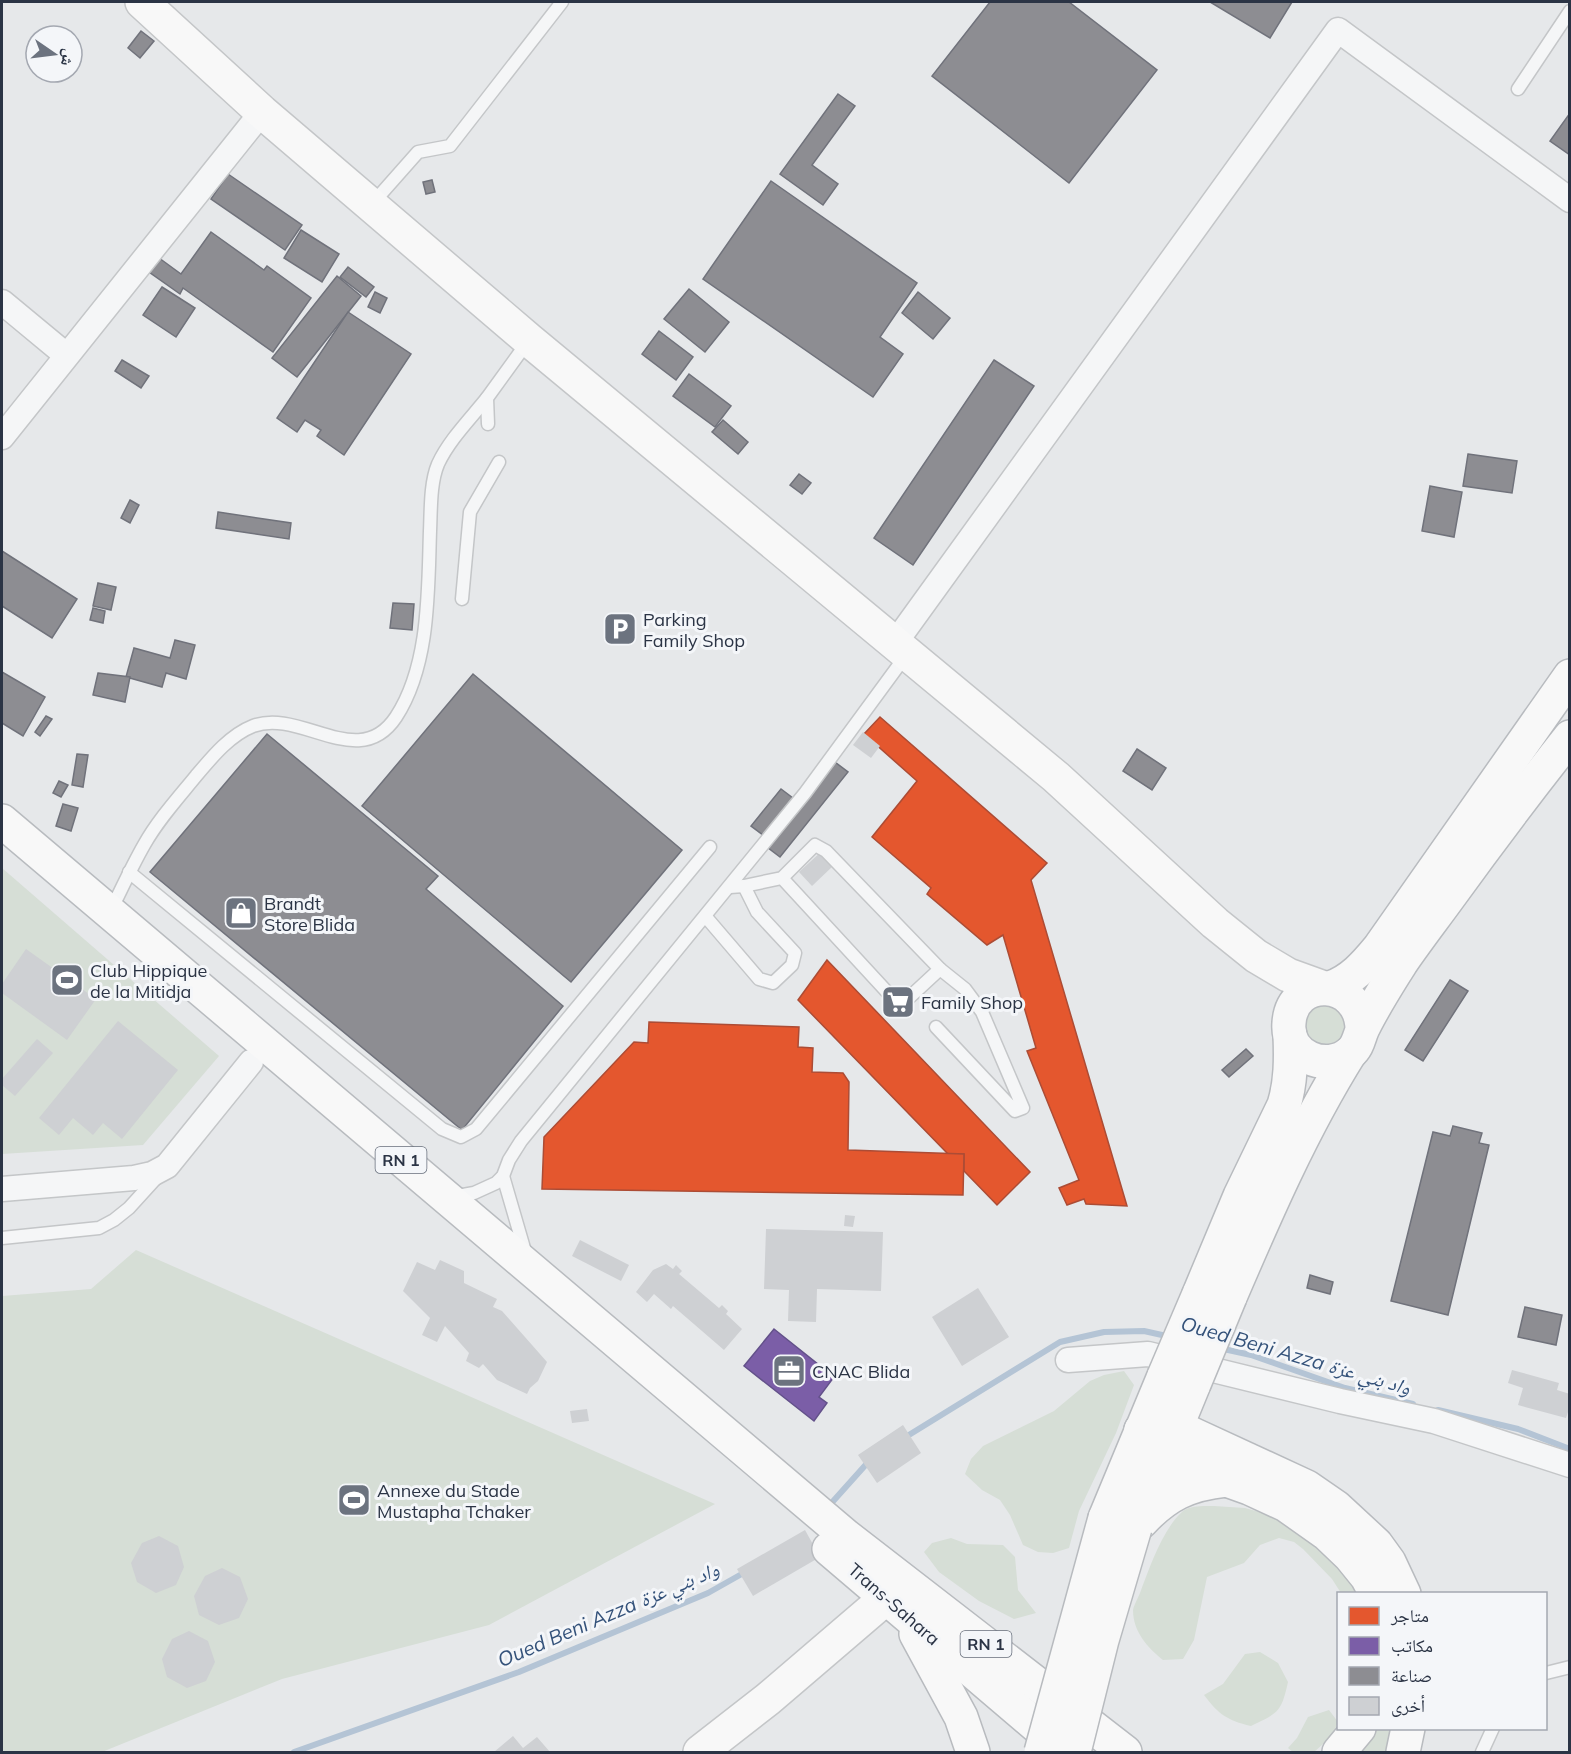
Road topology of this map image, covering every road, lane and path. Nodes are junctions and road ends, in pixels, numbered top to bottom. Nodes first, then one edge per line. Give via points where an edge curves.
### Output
1 (562, 2) edge
2 (154, 9) edge
3 (1569, 11) edge
4 (1518, 88) dead end
5 (262, 112) junction
6 (1569, 200) edge
7 (371, 205) junction
8 (2, 302) edge
9 (529, 340) junction
10 (66, 355) junction
11 (487, 398) junction
12 (488, 424) dead end
13 (2, 437) edge
14 (499, 462) dead end
15 (462, 599) dead end
16 (901, 648) junction
17 (1569, 676) edge
18 (1569, 737) edge
19 (2, 821) edge
20 (710, 847) dead end
21 (2, 850) edge
22 (129, 872) junction
23 (782, 878) junction
24 (730, 886) junction
25 (744, 886) junction
26 (110, 913) junction
27 (706, 916) junction
28 (1256, 956) junction
29 (940, 969) junction
30 (1327, 988) junction
31 (936, 1027) dead end
32 (1289, 1030) junction
33 (1356, 1041) junction
34 (251, 1062) junction
35 (167, 1166) junction
36 (503, 1176) junction
37 (2, 1189) edge
38 (446, 1198) junction
39 (2, 1238) edge
40 (530, 1268) junction
41 (1215, 1295) junction
42 (1068, 1360) dead end
43 (1179, 1380) junction
44 (1177, 1427) junction
45 (1141, 1430) junction
46 (1165, 1458) junction
47 (1569, 1465) edge
48 (1226, 1480) junction
49 (791, 1505) junction
50 (1120, 1523) junction
51 (838, 1543) junction
52 (1375, 1592) edge
53 (1404, 1592) edge
54 (895, 1606) junction
55 (1569, 1666) edge
56 (1547, 1673) edge
57 (1097, 1730) junction
58 (1357, 1730) edge
59 (1408, 1730) edge
60 (1492, 1730) edge
61 (705, 1751) edge
62 (973, 1752) edge
63 (1041, 1752) edge
64 (1067, 1752) edge
65 (1074, 1752) edge
66 (1125, 1752) edge
67 (1148, 1752) edge
68 (1340, 1752) edge
69 (1403, 1752) edge
70 (1482, 1752) edge

1 - 7 lane via 450,146 418,152
2 - 5 main road
3 - 4 lane
5 - 7 main road
5 - 10 street
6 - 16 street via 1338,30
7 - 9 main road
8 - 10 street
9 - 11 lane
9 - 16 main road
10 - 13 street
11 - 12 lane
11 - 22 lane via 438,464 424,635 418,664 396,717 380,734 361,741 265,723 240,734 213,755 168,810
14 - 15 lane via 470,512
16 - 24 lane via 806,793
16 - 28 main road via 1056,777
17 - 30 main road via 1379,948 1342,984
18 - 33 main road via 1402,962
19 - 26 main road, RN 1
20 - 22 lane via 476,1129 461,1137 442,1129
21 - 34 main road, RN 1
22 - 26 lane
23 - 25 lane
23 - 29 lane via 815,845 826,851
23 - 29 lane via 900,1006
24 - 25 lane
24 - 27 lane
25 - 27 lane via 757,912 795,953 792,965 773,983 759,979
26 - 38 main road, RN 1
27 - 36 lane via 521,1141
28 - 30 main road via 1288,975
28 - 32 main road via 1272,982
29 - 31 lane via 965,989 982,1012 1023,1108 1015,1111
30 - 32 main road via 1298,1000
30 - 33 main road via 1354,1002 1361,1015
32 - 33 main road via 1299,1052 1315,1061 1334,1061
32 - 41 main road via 1288,1091 1240,1196
33 - 41 main road via 1269,1207
34 - 35 street
34 - 49 main road, RN 1
35 - 37 street via 134,1178
35 - 39 lane via 129,1208 99,1228
36 - 38 lane via 474,1193
36 - 40 lane
38 - 40 main road, RN 1
40 - 49 main road, RN 1
41 - 43 main road, bridge
42 - 47 street via 1148,1354 1434,1421
43 - 44 main road
43 - 45 main road
44 - 45 main road
44 - 46 main road
44 - 53 main road via 1306,1487 1336,1507 1376,1544
45 - 46 main road
45 - 50 main road
46 - 48 main road
46 - 50 main road
48 - 50 main road via 1177,1492
48 - 52 main road via 1286,1505 1327,1534 1358,1565
49 - 51 main road, RN 1
50 - 63 main road, bridge
50 - 65 main road, bridge via 1102,1640
51 - 54 main road, Trans-Sahara / RN 1
51 - 57 main road, RN 1
54 - 61 main road via 768,1699
54 - 62 main road via 961,1717
54 - 64 main road, Trans-Sahara / RN 1
55 - 56 lane
57 - 66 main road, RN 1
57 - 67 main road
58 - 68 main road
59 - 69 main road
60 - 70 lane

